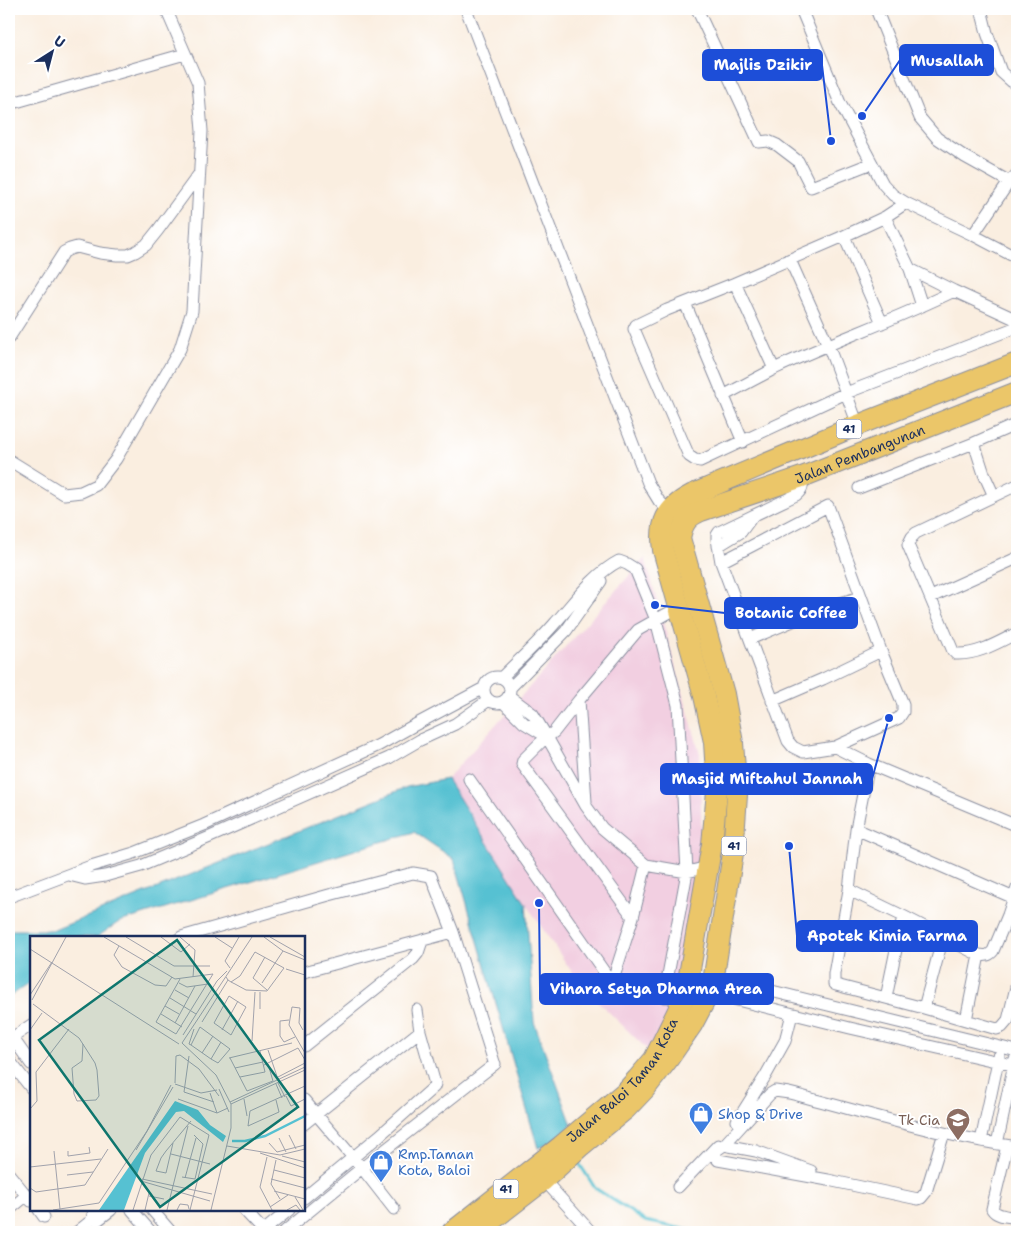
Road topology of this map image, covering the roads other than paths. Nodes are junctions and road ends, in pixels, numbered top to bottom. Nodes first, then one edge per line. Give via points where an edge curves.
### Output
1 (166, 9) edge
2 (466, 9) edge
3 (698, 9) edge
4 (801, 9) edge
5 (876, 9) edge
6 (981, 9) edge
7 (185, 54) junction
8 (1017, 85) edge
9 (9, 104) edge
10 (872, 163) junction
11 (199, 174) junction
12 (1015, 181) edge
13 (906, 203) junction
14 (885, 217) junction
15 (973, 235) junction
16 (844, 236) junction
17 (1017, 258) edge
18 (790, 260) junction
19 (910, 269) junction
20 (735, 283) junction
21 (954, 291) junction
22 (685, 303) junction
23 (922, 306) junction
24 (1017, 320) edge
25 (882, 323) junction
26 (1017, 327) edge
27 (9, 338) edge
28 (828, 345) junction
29 (1017, 363) edge
30 (774, 369) junction
31 (976, 379) junction
32 (1017, 392) edge
33 (846, 393) junction
34 (723, 396) junction
35 (986, 405) junction
36 (1017, 424) edge
37 (858, 425) junction
38 (743, 442) junction
39 (974, 442) junction
40 (9, 460) edge
41 (798, 484) junction
42 (1017, 485) edge
43 (859, 488) dead end
44 (994, 496) junction
45 (676, 505) junction
46 (701, 511) joint
47 (1017, 558) edge
48 (721, 562) junction
49 (612, 565) junction
50 (862, 597) junction
51 (931, 598) junction
52 (679, 607) junction
53 (656, 620) junction
54 (1017, 633) edge
55 (750, 639) junction
56 (881, 651) junction
57 (502, 677) junction
58 (484, 688) junction
59 (508, 695) junction
60 (489, 700) junction
61 (579, 700) junction
62 (772, 701) junction
63 (716, 703) junction
64 (547, 737) junction
65 (835, 746) junction
66 (869, 764) junction
67 (469, 779) dead end
68 (586, 806) junction
69 (1017, 826) edge
70 (856, 829) junction
71 (646, 865) junction
72 (708, 868) junction
73 (687, 872) junction
74 (69, 874) junction
75 (849, 890) junction
76 (1016, 893) edge
77 (9, 897) edge
78 (903, 916) junction
79 (1013, 916) edge
80 (634, 917) junction
81 (453, 932) junction
82 (184, 936) edge
83 (943, 937) junction
84 (422, 941) junction
85 (978, 955) junction
86 (305, 972) edge
87 (612, 983) junction
88 (1017, 983) edge
89 (712, 985) junction
90 (674, 998) junction
91 (886, 998) junction
92 (924, 1008) junction
93 (417, 1010) dead end
94 (792, 1014) junction
95 (966, 1020) junction
96 (30, 1026) edge
97 (420, 1031) junction
98 (10, 1038) edge
99 (305, 1045) edge
100 (1002, 1047) junction
101 (1016, 1050) edge
102 (9, 1060) edge
103 (998, 1062) junction
104 (30, 1063) edge
105 (1016, 1065) edge
106 (30, 1087) edge
107 (305, 1101) edge
108 (316, 1114) junction
109 (305, 1123) edge
110 (944, 1133) junction
111 (981, 1141) junction
112 (724, 1145) junction
113 (1007, 1146) edge
114 (570, 1147) junction
115 (353, 1158) junction
116 (362, 1168) junction
117 (9, 1174) edge
118 (544, 1180) junction
119 (828, 1180) junction
120 (678, 1187) dead end
121 (305, 1197) edge
122 (29, 1198) edge
123 (394, 1209) dead end
124 (9, 1210) edge
125 (110, 1211) edge
126 (133, 1211) edge
127 (153, 1211) edge
128 (245, 1211) edge
129 (288, 1211) edge
130 (95, 1215) edge
131 (1017, 1218) edge
132 (78, 1232) edge
133 (151, 1232) edge
134 (171, 1232) edge
135 (284, 1232) edge
136 (452, 1232) edge
137 (477, 1232) edge
138 (591, 1232) edge

1 - 7 street
2 - 45 street via 648,483 660,501
3 - 10 street via 759,142 777,145 798,161 811,187
4 - 10 street via 840,102
5 - 12 street via 920,118 936,138 965,157
6 - 8 street via 1001,72
7 - 9 street
7 - 11 street via 198,83 202,131
10 - 13 street via 888,190
11 - 27 street via 146,245 135,252 117,255 77,247 64,252
11 - 40 street via 192,311 180,349 116,459 96,485 81,492 64,494
12 - 15 street
13 - 14 street
13 - 15 street
14 - 16 street
14 - 19 street
15 - 17 street
16 - 18 street
16 - 25 street
18 - 20 street
18 - 28 street
19 - 21 street
19 - 23 street
20 - 22 street
20 - 30 street
21 - 23 street
21 - 24 street
22 - 34 street
22 - 38 street via 638,323 634,329 689,456 700,460
23 - 25 street
25 - 28 street
26 - 33 street
28 - 30 street
28 - 33 street
29 - 31 highway, Jalan Pembangunan / 41
30 - 34 street
31 - 35 highway
31 - 37 highway, Jalan Pembangunan / 41
32 - 35 highway, Jalan Pembangunan / 41
33 - 37 street
33 - 38 street
34 - 38 street
35 - 41 highway, Jalan Pembangunan / 41
36 - 39 street
37 - 45 highway, Jalan Pembangunan / 41
39 - 43 street
39 - 44 street
41 - 46 highway, Jalan Pembangunan / 41
41 - 48 street via 753,515 719,532
42 - 44 street
44 - 51 street via 916,532 912,537 908,545
45 - 52 highway, Jalan Baloi Taman Kota / 41 via 663,523 661,537
46 - 63 highway, Jalan Baloi Taman Kota / 41 via 686,521 680,538
47 - 51 street
48 - 50 street via 828,506
48 - 55 street
49 - 53 street via 619,561 634,569
49 - 57 street
49 - 59 street via 566,631
50 - 55 street via 826,607
50 - 56 street
51 - 54 street via 956,654 970,654
52 - 53 street
52 - 63 highway, Jalan Baloi Taman Kota / 41 via 704,696
53 - 61 street via 638,630
53 - 73 street via 678,706
55 - 62 street
56 - 62 street
56 - 65 street via 903,704 903,712 899,718
57 - 58 street via 492,677
57 - 59 street via 509,683
58 - 60 street
58 - 74 street via 379,745 212,821
59 - 60 street via 498,703
59 - 64 street via 524,722
60 - 74 street via 455,724 389,758 141,866 85,879
61 - 64 street
61 - 68 street
62 - 65 street via 788,741 794,747 803,752
63 - 72 highway, Jalan Baloi Taman Kota / 41 via 717,791
63 - 89 highway, Jalan Baloi Taman Kota / 41 via 733,743 738,795 733,853
64 - 68 street
64 - 80 street via 522,764
65 - 66 street
66 - 69 street
66 - 70 street
67 - 87 street
68 - 71 street via 602,828
70 - 75 street
70 - 76 street
71 - 73 street
71 - 80 street
72 - 73 street
72 - 90 highway, Jalan Baloi Taman Kota / 41 via 686,992
73 - 90 street
74 - 77 street
75 - 78 street
75 - 91 street via 834,984
76 - 79 street
78 - 83 street
78 - 91 street
79 - 85 street via 993,951
80 - 87 street
81 - 82 street via 431,876 413,873
81 - 84 street
81 - 116 street via 495,1063
83 - 85 street
83 - 92 street
84 - 86 street
84 - 99 street via 413,959
85 - 95 street
87 - 90 street
88 - 95 street via 1008,1020 1002,1027 997,1029
89 - 94 street
89 - 100 street
89 - 114 highway, Jalan Baloi Taman Kota / 41 via 687,1032 645,1089 626,1109
90 - 114 highway, Jalan Baloi Taman Kota / 41 via 654,1059
91 - 92 street
92 - 95 street
93 - 97 street
94 - 103 street
94 - 120 street via 785,1041 742,1115
96 - 98 street
97 - 108 street
97 - 115 street via 434,1087
98 - 104 street
100 - 101 street
100 - 103 street
101 - 105 street
102 - 106 street
103 - 105 street
103 - 111 street
105 - 113 street
107 - 108 street
108 - 109 street
108 - 115 street
110 - 111 street
110 - 112 street via 776,1091
110 - 119 street via 922,1198
111 - 113 street
112 - 119 street via 756,1151
112 - 119 street via 717,1150 715,1156 718,1160
113 - 131 street via 992,1209 998,1214
114 - 118 highway, Jalan Baloi Taman Kota / 41
114 - 136 highway, Jalan Baloi Taman Kota / 41
115 - 116 street
115 - 121 street
116 - 123 street
116 - 135 street
117 - 122 street
118 - 137 highway, Jalan Baloi Taman Kota / 41
118 - 138 street
122 - 124 street
125 - 130 street via 98,1220
126 - 133 street
127 - 134 street
128 - 129 street via 261,1228 267,1228
130 - 132 street

